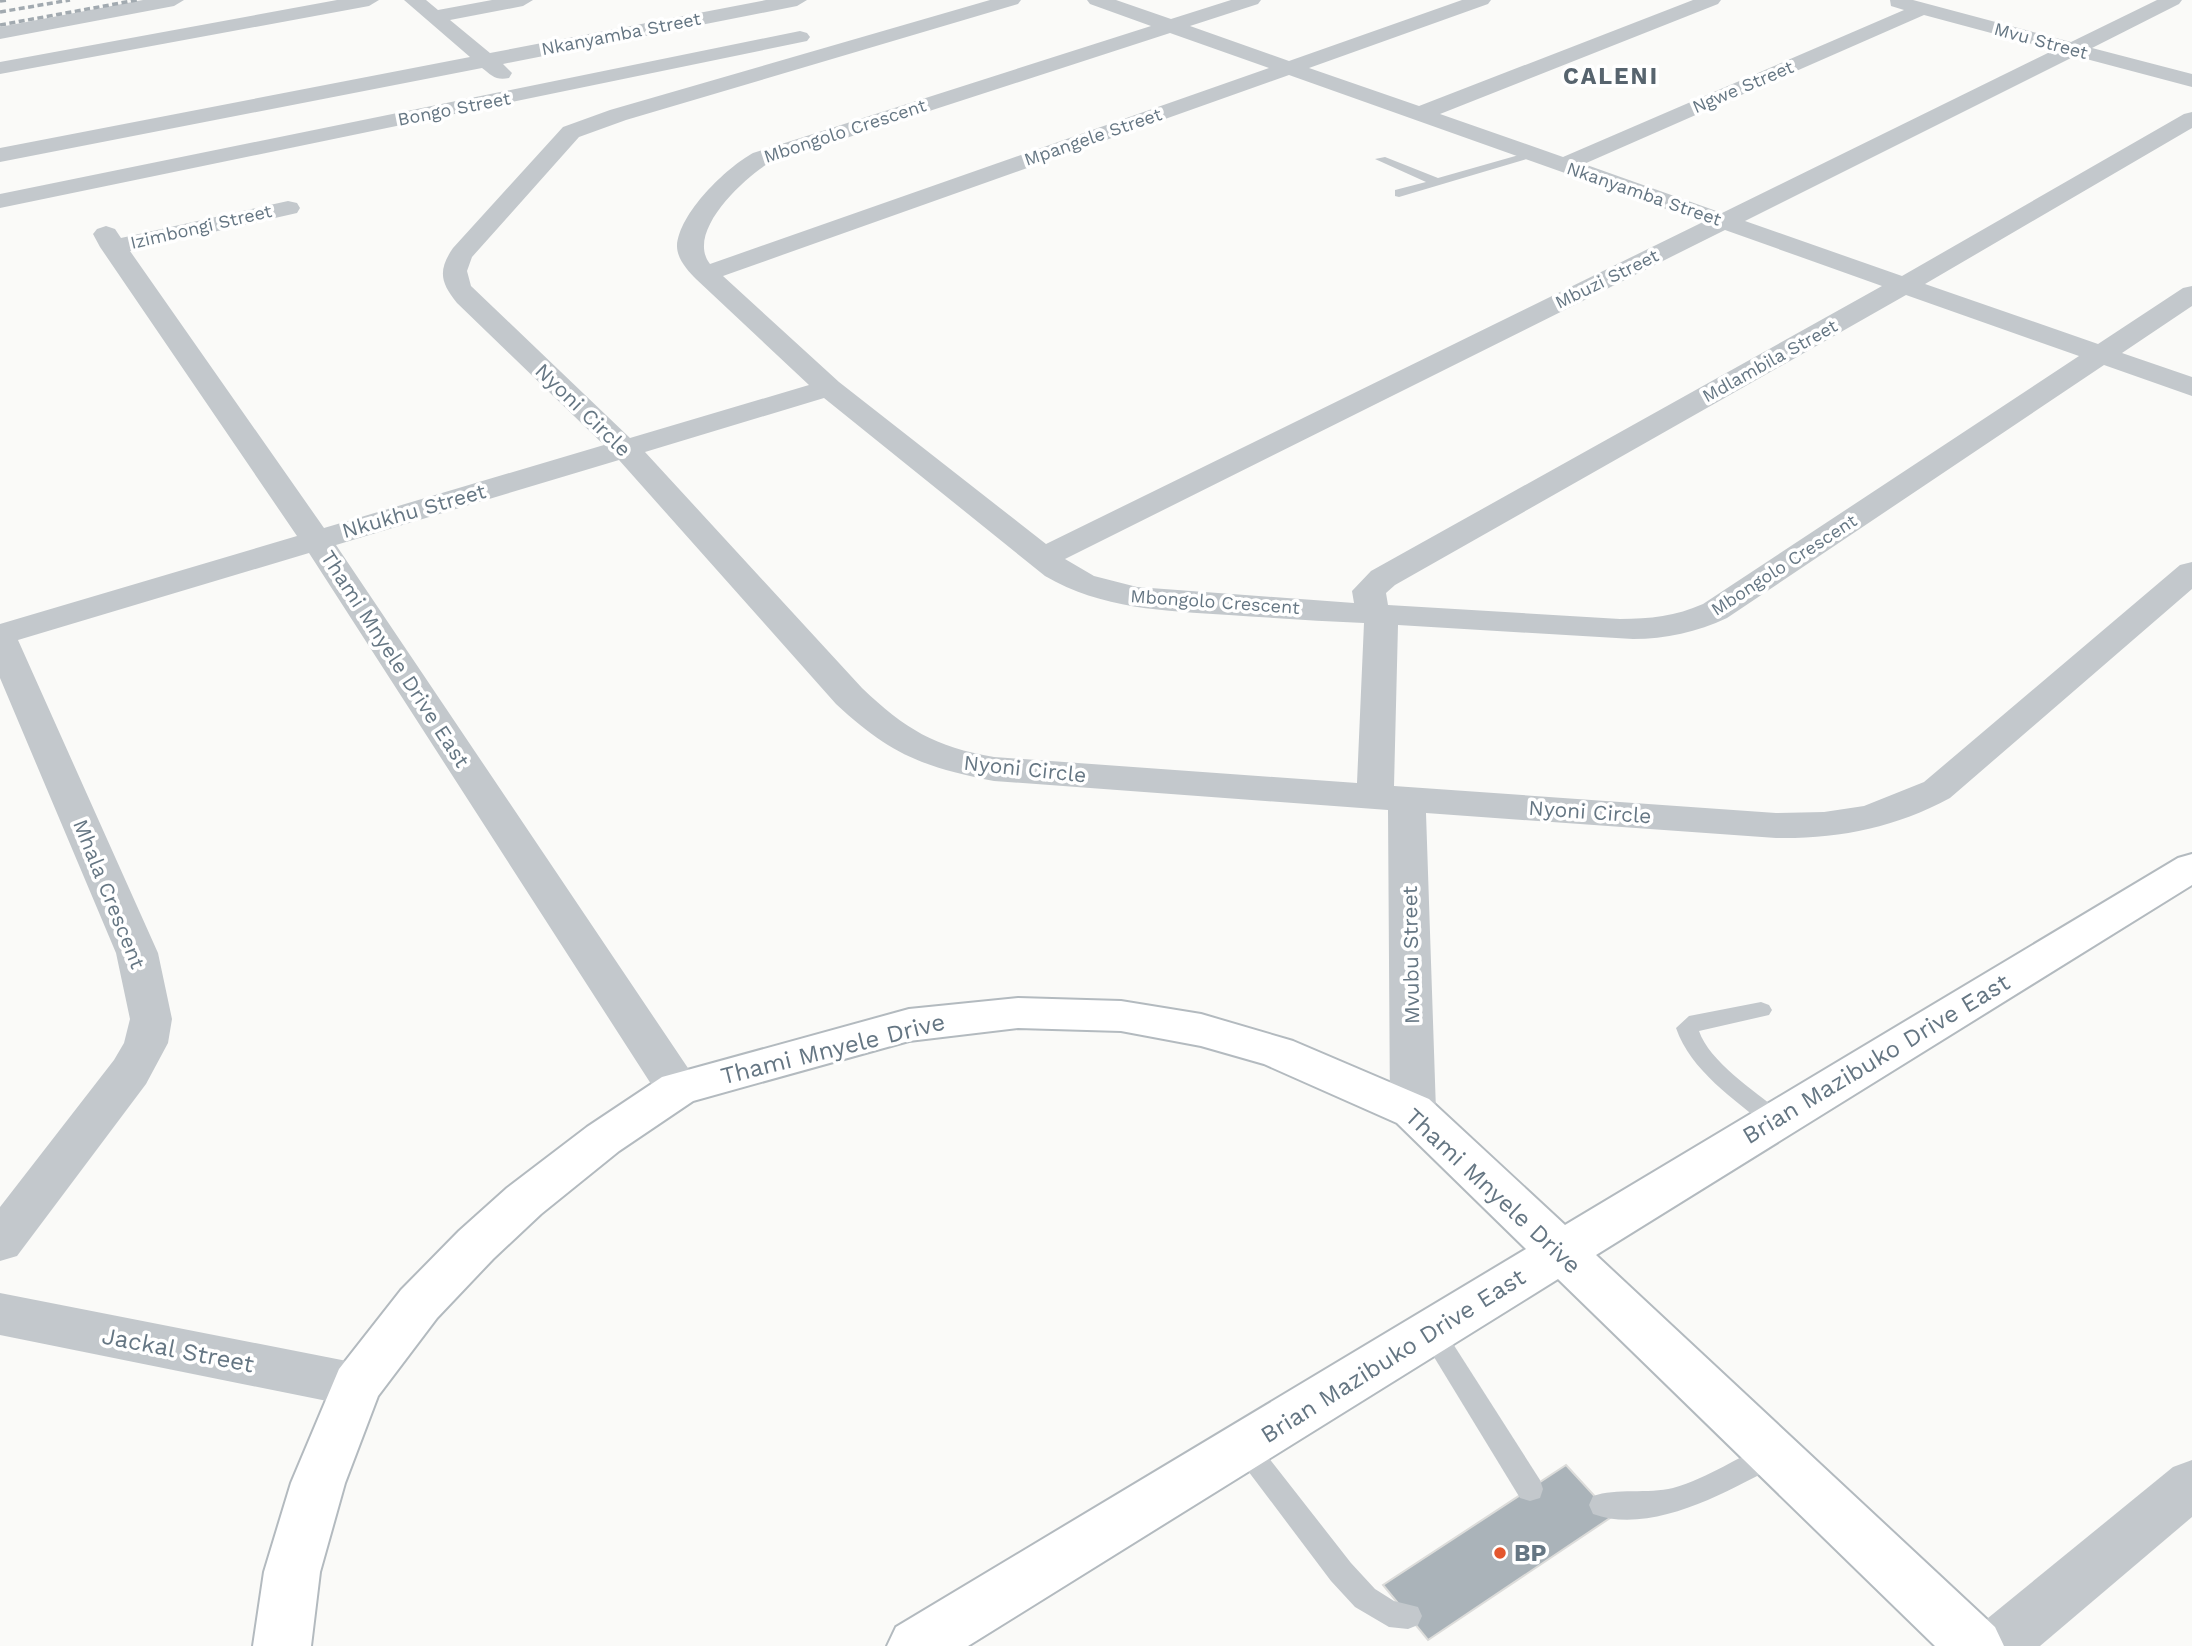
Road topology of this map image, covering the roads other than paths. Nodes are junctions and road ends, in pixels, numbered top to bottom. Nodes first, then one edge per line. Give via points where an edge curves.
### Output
1 (174, 0) edge
2 (369, 0) edge
3 (414, 0) edge
4 (523, 0) edge
5 (797, 0) edge
6 (1012, 0) edge
7 (1097, 0) edge
8 (1251, 0) edge
9 (1481, 0) edge
10 (1711, 0) edge
11 (1889, 0) edge
12 (2172, 0) edge
13 (1922, 9) junction
14 (435, 17) junction
15 (1170, 26) junction
16 (909, 30) junction
17 (0, 33) edge
18 (2073, 49) junction
19 (487, 61) junction
20 (0, 68) edge
21 (1288, 68) junction
22 (2192, 80) edge
23 (525, 94) junction
24 (1420, 114) junction
25 (2192, 119) edge
26 (558, 122) junction
27 (1533, 154) junction
28 (0, 155) edge
29 (1381, 159) dead end
30 (1563, 165) junction
31 (1437, 181) junction
32 (1399, 193) dead end
33 (0, 201) edge
34 (288, 208) dead end
35 (1723, 221) junction
36 (109, 240) joint
37 (705, 274) junction
38 (1904, 285) junction
39 (2192, 294) edge
40 (2101, 354) junction
41 (2192, 387) edge
42 (829, 388) junction
43 (625, 449) junction
44 (316, 540) junction
45 (1043, 558) junction
46 (2192, 572) edge
47 (1374, 606) junction
48 (0, 636) edge
49 (1392, 798) junction
50 (2192, 867) edge
51 (1761, 1010) dead end
52 (678, 1089) junction
53 (1413, 1111) junction
54 (1776, 1121) junction
55 (0, 1242) edge
56 (1560, 1252) junction
57 (0, 1314) edge
58 (1433, 1332) junction
59 (357, 1385) junction
60 (1245, 1447) junction
61 (1772, 1455) junction
62 (2192, 1484) edge
63 (1530, 1489) dead end
64 (1603, 1505) dead end
65 (1408, 1616) dead end
66 (282, 1646) edge
67 (916, 1646) edge
68 (1975, 1646) edge
69 (1997, 1646) edge

1 - 17 street
2 - 20 street
3 - 14 street
4 - 14 street
5 - 19 street, Nkanyamba Street
6 - 16 street, Nyoni Circle
7 - 15 street, Nkanyamba Street
8 - 15 street, Mbongolo Crescent
9 - 21 street, Mpangele Street
10 - 24 street
11 - 13 street, Mvu Street
12 - 18 street, Mbuzi Street
13 - 18 street, Mvu Street
13 - 30 street, Ngwe Street
14 - 19 street
15 - 21 street, Nkanyamba Street
15 - 37 street, Mbongolo Crescent via 752,162 736,174 692,236 693,259
16 - 23 street, Bongo Street via 862,28 821,33
16 - 26 street, Nyoni Circle via 618,115
18 - 22 street, Mvu Street
18 - 35 street, Mbuzi Street
19 - 23 street
19 - 28 street, Nkanyamba Street
21 - 24 street, Nkanyamba Street
21 - 37 street, Mpangele Street
23 - 26 street
23 - 33 street, Bongo Street
24 - 27 street, Nkanyamba Street
25 - 38 street, Mdlambila Street
26 - 43 street, Nyoni Circle via 454,265 453,280
27 - 30 street, Nkanyamba Street
27 - 31 lane
29 - 31 lane
30 - 35 street, Nkanyamba Street
31 - 32 lane
34 - 36 street, Izimbongi Street
35 - 38 street, Nkanyamba Street
35 - 45 street, Mbuzi Street
36 - 44 street, Thami Mnyele Drive East
37 - 42 street, Mbongolo Crescent
38 - 40 street, Nkanyamba Street
38 - 47 street, Mdlambila Street via 1394,572
39 - 40 street, Mbongolo Crescent
40 - 41 street, Nkanyamba Street
40 - 47 street, Mbongolo Crescent via 1715,611 1688,624 1620,629
42 - 43 street, Nkukhu Street
42 - 45 street, Mbongolo Crescent
43 - 44 street, Nkukhu Street
43 - 49 street, Nyoni Circle via 849,696 884,731 908,746 994,769
44 - 48 street, Nkukhu Street
44 - 52 street, Thami Mnyele Drive East
45 - 47 street, Mbongolo Crescent via 1073,579 1110,593 1301,609
46 - 49 street, Nyoni Circle via 1937,790 1872,818 1797,827
47 - 49 street, Mvubu Street
48 - 55 street, Mhala Crescent via 137,953 150,1019 146,1043 130,1072
49 - 53 street, Mvubu Street
50 - 54 street, Brian Mazibuko Drive East
51 - 54 lane via 1697,1021 1687,1028 1688,1036 1698,1052
52 - 53 street, Thami Mnyele Drive via 909,1025 1018,1013 1064,1014 1121,1016 1241,1040 1345,1079
52 - 59 street, Thami Mnyele Drive via 524,1200 419,1304
53 - 56 street, Thami Mnyele Drive
54 - 56 street, Brian Mazibuko Drive East
56 - 58 street, Brian Mazibuko Drive East
56 - 61 street, Thami Mnyele Drive
57 - 59 street, Jackal Street
58 - 60 street, Brian Mazibuko Drive East
58 - 63 lane
59 - 66 street, Thami Mnyele Drive via 318,1483 292,1572
60 - 65 lane via 1366,1598 1389,1614
60 - 67 street, Brian Mazibuko Drive East
61 - 64 lane via 1674,1502
61 - 68 street, Thami Mnyele Drive
62 - 69 street

